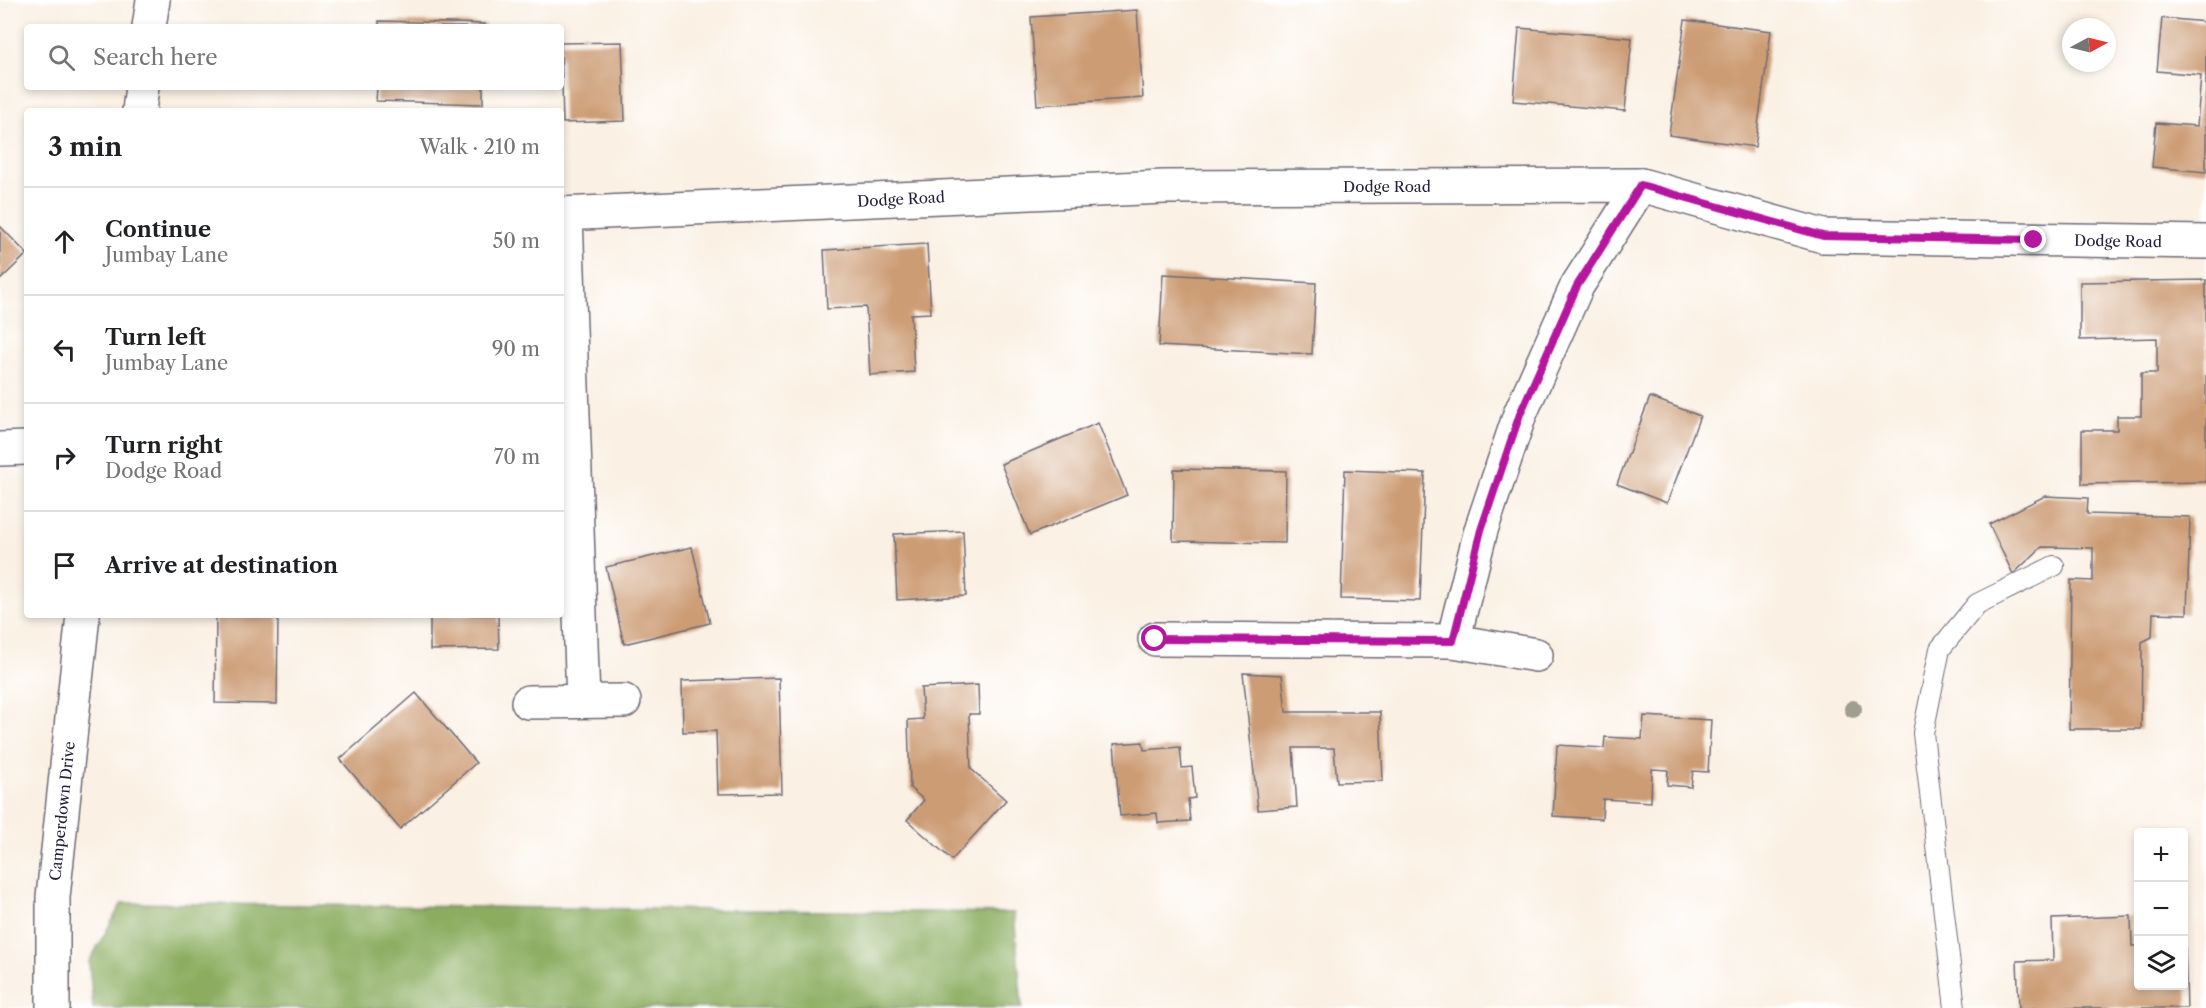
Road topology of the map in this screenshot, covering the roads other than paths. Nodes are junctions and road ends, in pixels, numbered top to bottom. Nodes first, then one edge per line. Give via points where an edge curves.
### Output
1 (153, 0) edge
2 (149, 24) edge
3 (142, 90) edge
4 (139, 108) edge
5 (1641, 185) junction
6 (564, 214) edge
7 (564, 238) edge
8 (2206, 242) edge
9 (24, 448) edge
10 (0, 449) edge
11 (2054, 566) dead end
12 (83, 618) edge
13 (1155, 639) dead end
14 (1453, 641) junction
15 (1536, 655) dead end
16 (583, 701) junction
17 (624, 701) dead end
18 (528, 702) dead end
19 (53, 1008) edge
20 (1955, 1008) edge

1 - 2 street
3 - 4 street
5 - 6 street, Dodge Road via 1164,187
5 - 8 street, Dodge Road via 1823,236
5 - 14 street via 1577,286 1520,414 1481,530
7 - 16 street
9 - 10 street
11 - 20 lane via 1977,604 1940,649 1923,733
12 - 19 street, Camperdown Drive via 53,897
13 - 14 street
14 - 15 street
16 - 17 street
16 - 18 street

